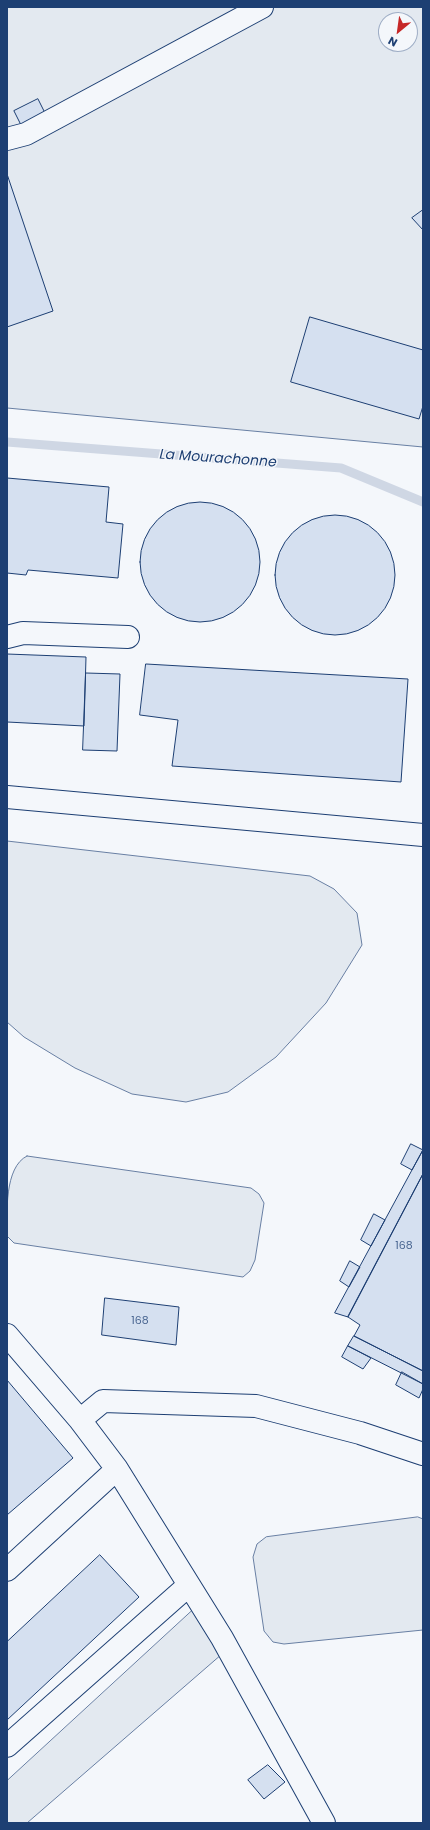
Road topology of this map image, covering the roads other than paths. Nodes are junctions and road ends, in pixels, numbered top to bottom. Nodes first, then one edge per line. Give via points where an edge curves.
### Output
1 (262, 7) edge
2 (7, 139) edge
3 (7, 637) edge
4 (128, 637) dead end
5 (7, 785) edge
6 (7, 798) edge
7 (36, 800) junction
8 (423, 835) edge
9 (7, 1335) edge
10 (80, 1420) junction
11 (423, 1454) edge
12 (117, 1469) junction
13 (7, 1570) edge
14 (189, 1585) junction
15 (7, 1746) edge
16 (324, 1823) edge

1 - 2 street via 26,134
3 - 4 street via 23,633
5 - 7 street
6 - 7 street
7 - 8 street
9 - 10 street
10 - 11 street via 103,1401 256,1406 360,1433
10 - 12 street
12 - 13 street
12 - 14 street
14 - 15 street
14 - 16 street via 222,1638

